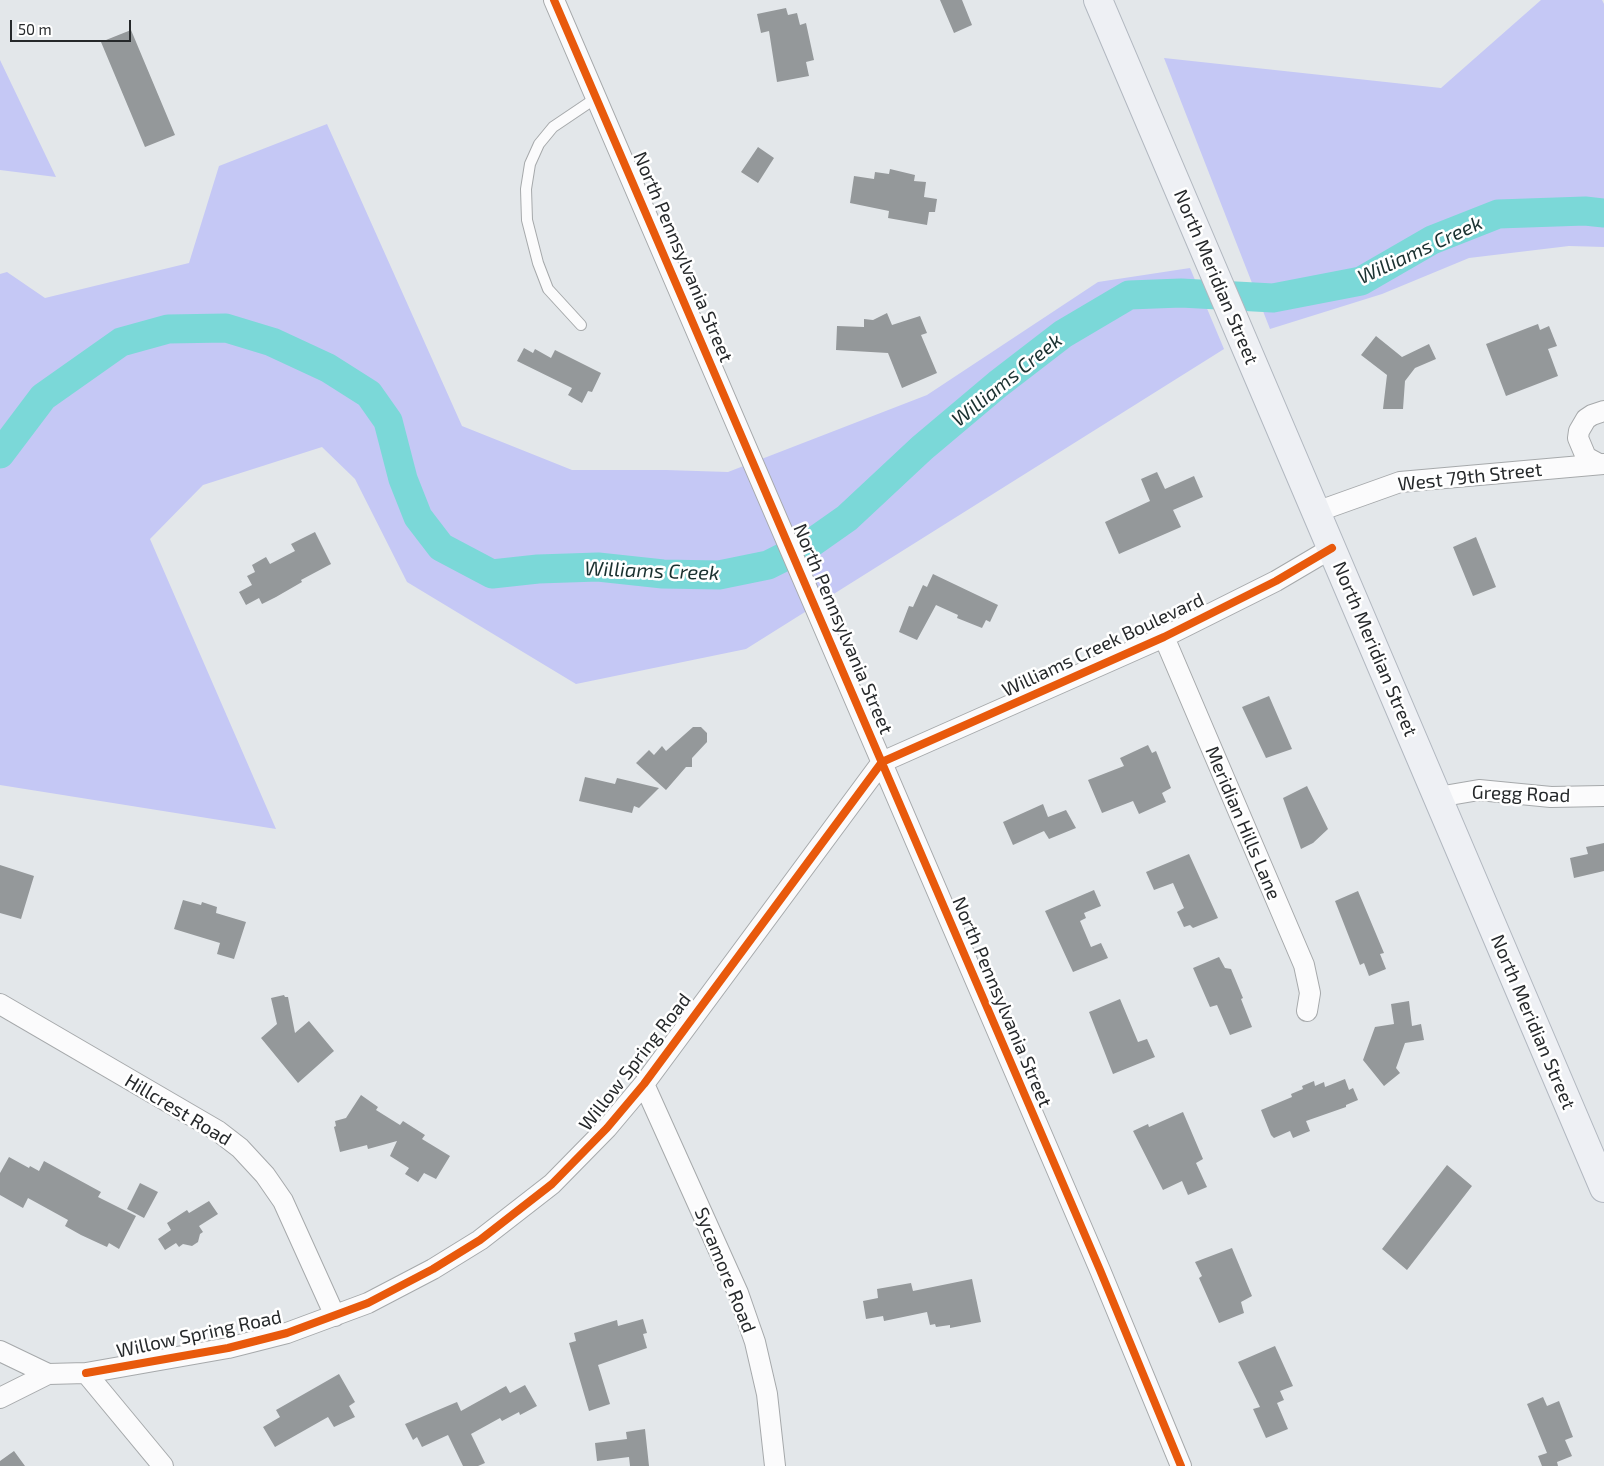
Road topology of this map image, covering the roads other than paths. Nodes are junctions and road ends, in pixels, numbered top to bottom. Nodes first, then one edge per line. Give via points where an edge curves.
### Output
1 (554, 0) edge
2 (1098, 0) edge
3 (596, 98) junction
4 (581, 325) dead end
5 (1604, 411) edge
6 (1601, 464) edge
7 (1316, 512) junction
8 (1332, 548) junction
9 (1164, 637) junction
10 (882, 762) junction
11 (1604, 796) edge
12 (1438, 797) junction
13 (0, 1004) edge
14 (1307, 1011) dead end
15 (644, 1084) junction
16 (1604, 1188) edge
17 (335, 1316) junction
18 (0, 1351) edge
19 (86, 1373) junction
20 (48, 1374) junction
21 (0, 1398) edge
22 (163, 1466) edge
23 (775, 1466) edge
24 (1181, 1466) edge

1 - 3 street, North Pennsylvania Street
2 - 7 main road, North Meridian Street
3 - 4 lane via 552,128 539,144 530,164 526,188 527,220 548,289
3 - 10 street, North Pennsylvania Street
5 - 6 street, West 79th Street via 1586,419 1578,438 1586,457
6 - 7 street, West 79th Street via 1400,482
7 - 8 main road, North Meridian Street
8 - 9 street, Williams Creek Boulevard via 1276,581
8 - 12 main road, North Meridian Street
9 - 10 street, Williams Creek Boulevard
9 - 14 street, Meridian Hills Lane via 1304,965 1310,993
10 - 15 street, Willow Spring Road
10 - 24 street, North Pennsylvania Street
11 - 12 street, Gregg Road via 1551,797 1479,790
12 - 16 main road, North Meridian Street
13 - 17 street, Hillcrest Road via 218,1131 240,1148 265,1174 283,1201
15 - 17 street, Willow Spring Road via 578,1159 526,1206 433,1269 368,1304
15 - 23 street, Sycamore Road via 738,1293 755,1342 767,1394
17 - 19 street, Willow Spring Road via 287,1333 228,1348
18 - 20 street
19 - 20 street, Willow Spring Road
19 - 22 street
20 - 21 street

